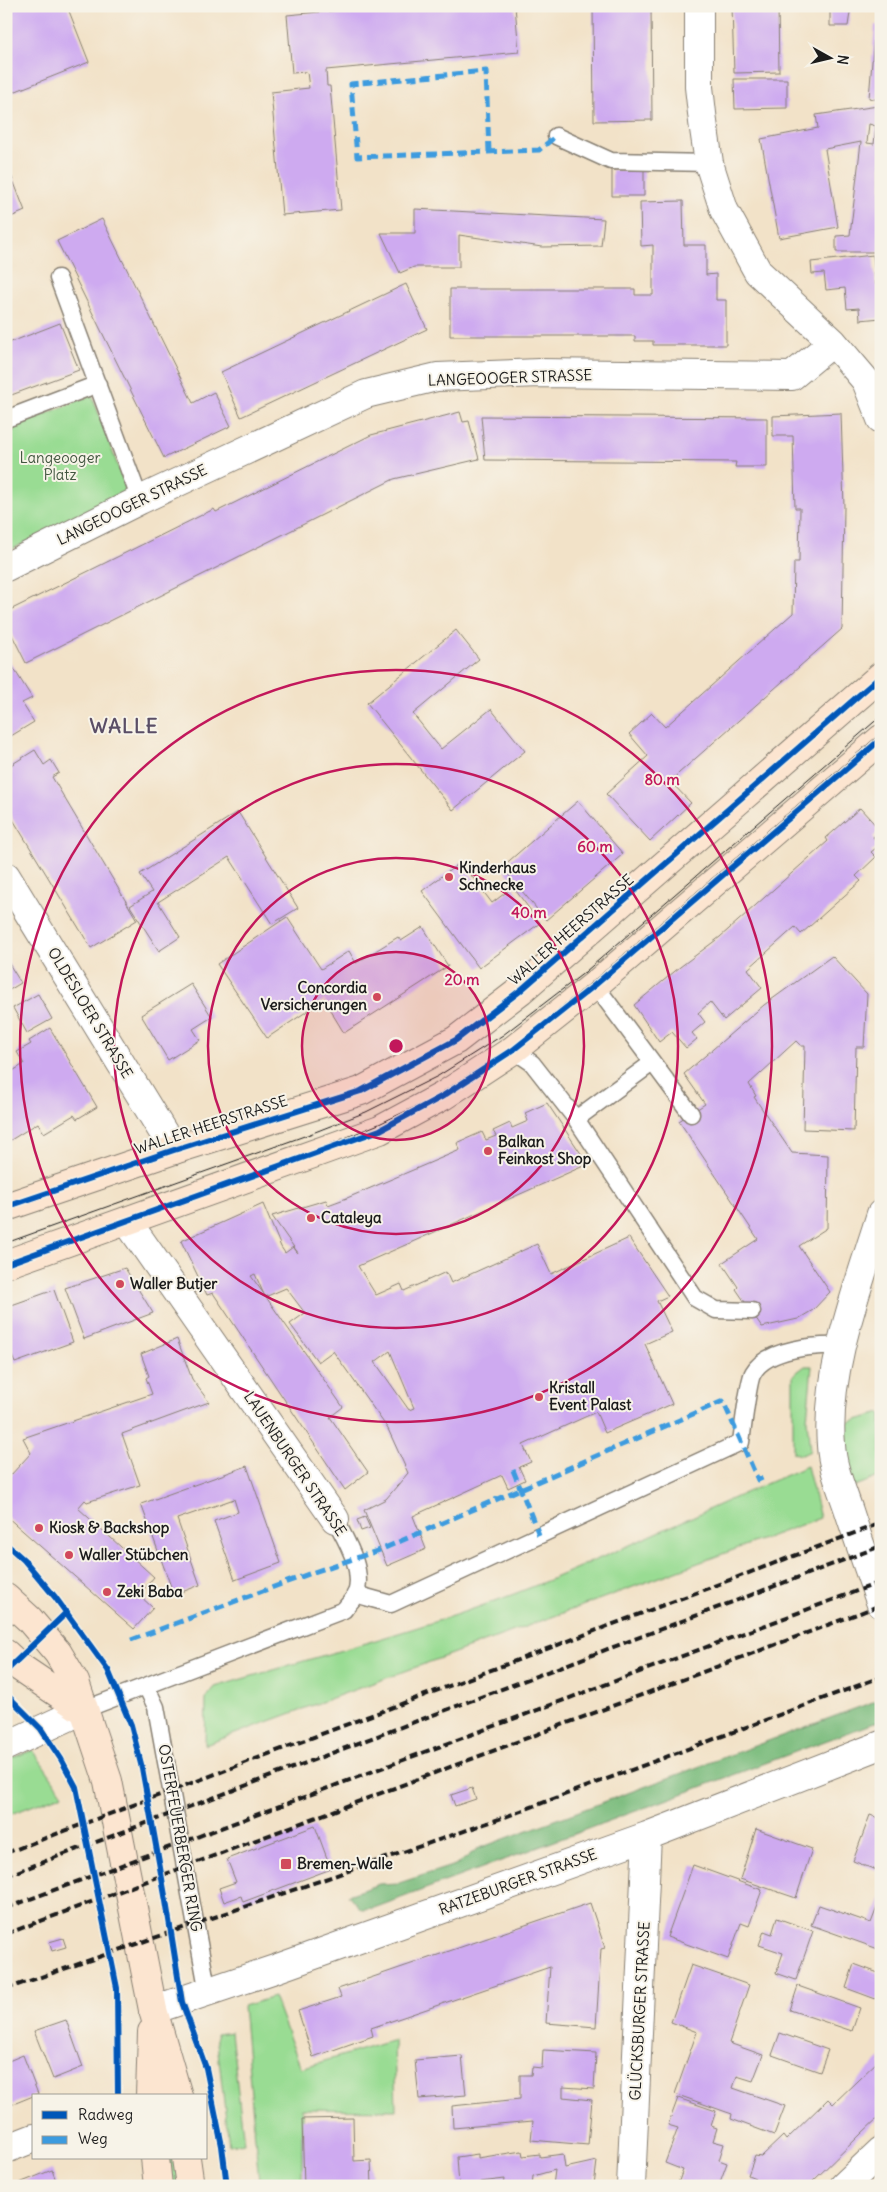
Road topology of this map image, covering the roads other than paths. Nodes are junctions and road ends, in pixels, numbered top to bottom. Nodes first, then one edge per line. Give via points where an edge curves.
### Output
1 (699, 6) edge
2 (556, 136) dead end
3 (709, 163) junction
4 (58, 278) dead end
5 (833, 342) junction
6 (98, 384) junction
7 (6, 419) edge
8 (881, 419) edge
9 (140, 500) junction
10 (6, 566) edge
11 (881, 676) edge
12 (881, 724) edge
13 (881, 739) edge
14 (6, 876) edge
15 (595, 985) junction
16 (514, 1050) junction
17 (652, 1063) junction
18 (691, 1114) dead end
19 (576, 1119) junction
20 (174, 1150) junction
21 (6, 1206) edge
22 (881, 1214) edge
23 (127, 1221) junction
24 (6, 1251) edge
25 (6, 1264) edge
26 (752, 1311) dead end
27 (842, 1346) junction
28 (335, 1519) joint
29 (356, 1594) junction
30 (6, 1598) edge
31 (881, 1604) edge
32 (6, 1654) edge
33 (146, 1686) junction
34 (83, 1710) junction
35 (881, 1745) edge
36 (6, 1746) edge
37 (647, 1836) junction
38 (208, 1993) junction
39 (153, 2010) junction
40 (147, 2094) edge
41 (177, 2094) edge
42 (32, 2139) edge
43 (6, 2148) edge
44 (881, 2151) edge
45 (156, 2160) edge
46 (186, 2160) edge
47 (158, 2186) edge
48 (190, 2186) edge
49 (631, 2186) edge
50 (844, 2186) edge

1 - 3 street via 699,87
2 - 3 lane via 611,161
3 - 5 street via 724,210 758,272
4 - 6 lane
5 - 8 street via 866,381
5 - 9 street, LANGEOOGER STRASSE via 792,376 539,373 437,377 366,394
6 - 7 lane
6 - 9 lane
9 - 10 street, LANGEOOGER STRASSE
11 - 20 main road, WALLER HEERSTRASSE via 521,990 456,1040 361,1091
12 - 24 lane via 588,978 438,1086 378,1118
13 - 15 main road
14 - 20 street, OLDESLOER STRASSE
15 - 16 main road
15 - 17 lane
16 - 19 lane via 532,1063
16 - 23 main road via 444,1096 380,1130
17 - 18 lane
17 - 19 lane
19 - 26 lane via 695,1298 716,1310
20 - 21 main road, WALLER HEERSTRASSE
22 - 27 street
23 - 25 main road
23 - 28 street, LAUENBURGER STRASSE
27 - 29 lane via 820,1345 770,1356 752,1373 741,1442 391,1604
27 - 31 street via 830,1408 831,1445 841,1489
28 - 29 lane, LAUENBURGER STRASSE via 358,1569
29 - 33 lane via 344,1610
30 - 34 main road via 29,1619 68,1667
32 - 34 main road
33 - 34 lane
33 - 38 lane, OSTERFEUERBERGER RING via 156,1707
34 - 36 street
34 - 39 main road via 108,1781
35 - 37 street, RATZEBURGER STRASSE
37 - 38 street, RATZEBURGER STRASSE
37 - 49 street, GLÜCKSBURGER STRASSE
38 - 39 street, RATZEBURGER STRASSE
39 - 40 main road
39 - 41 main road
42 - 43 street
44 - 50 street
45 - 47 main road
46 - 48 main road

